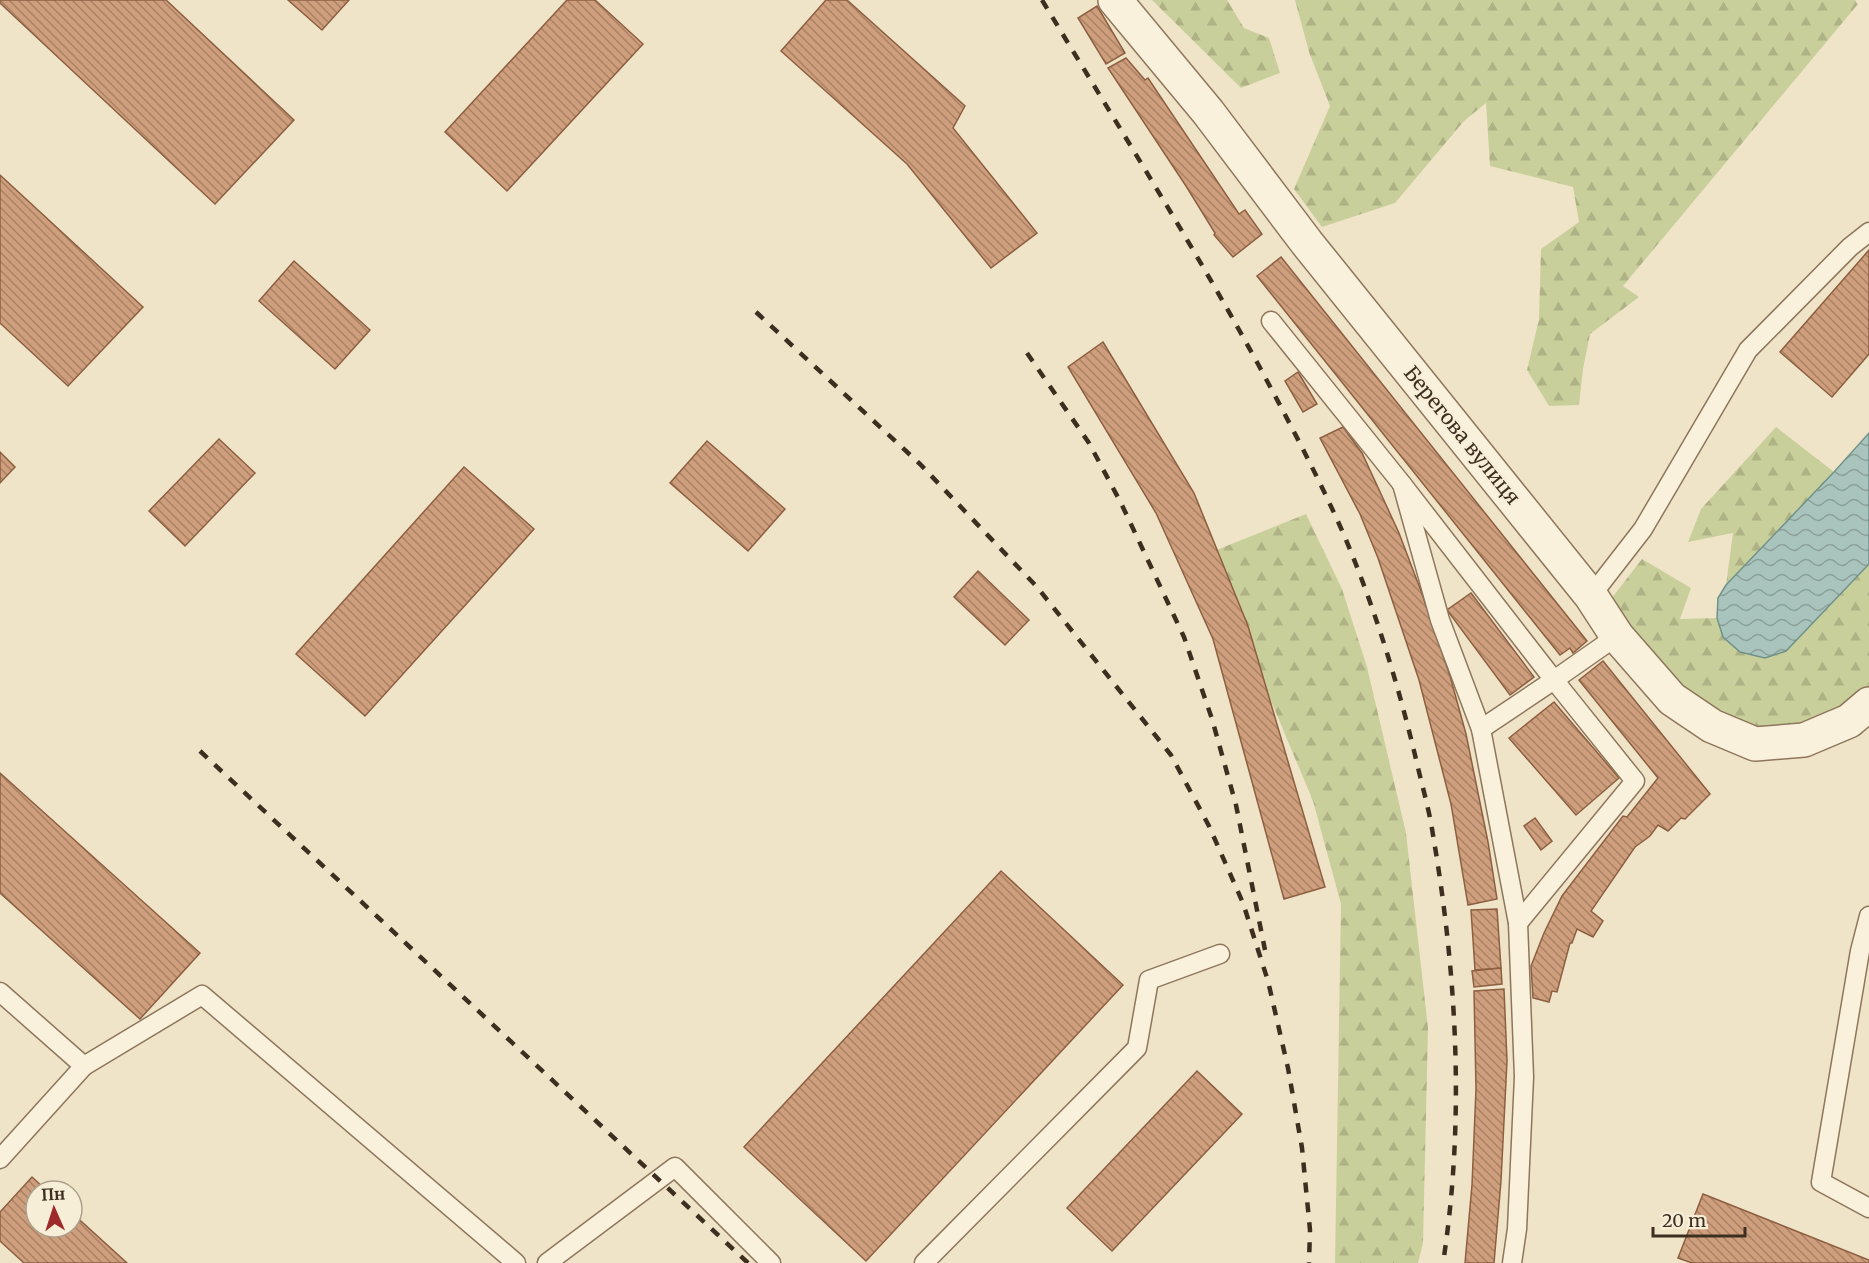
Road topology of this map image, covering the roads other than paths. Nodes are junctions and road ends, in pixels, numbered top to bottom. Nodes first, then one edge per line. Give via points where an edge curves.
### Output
1 (1115, 0) edge
2 (1869, 232) edge
3 (1271, 321) dead end
4 (1402, 484) junction
5 (1591, 596) junction
6 (1617, 636) junction
7 (1554, 680) junction
8 (1869, 704) edge
9 (1481, 729) junction
10 (1869, 916) edge
11 (1518, 923) junction
12 (1220, 954) dead end
13 (0, 992) edge
14 (84, 1066) junction
15 (0, 1159) edge
16 (1869, 1208) edge
17 (516, 1263) edge
18 (547, 1263) edge
19 (771, 1263) edge
20 (924, 1263) edge
21 (1512, 1263) edge

1 - 5 street, Берегова вулиця
2 - 5 lane via 1748,350 1643,529
3 - 4 lane
4 - 7 lane
4 - 9 lane via 1440,620
5 - 6 street, Берегова вулиця
6 - 7 lane
6 - 8 street, Берегова вулиця via 1672,699 1712,726 1755,744 1804,741 1849,721
7 - 9 lane
7 - 11 lane via 1635,781
9 - 11 lane
10 - 16 lane via 1821,1182
11 - 21 lane via 1524,1077
12 - 20 lane via 1149,980 1137,1048
13 - 14 lane
14 - 15 lane
14 - 17 lane via 202,995
18 - 19 lane via 675,1167

